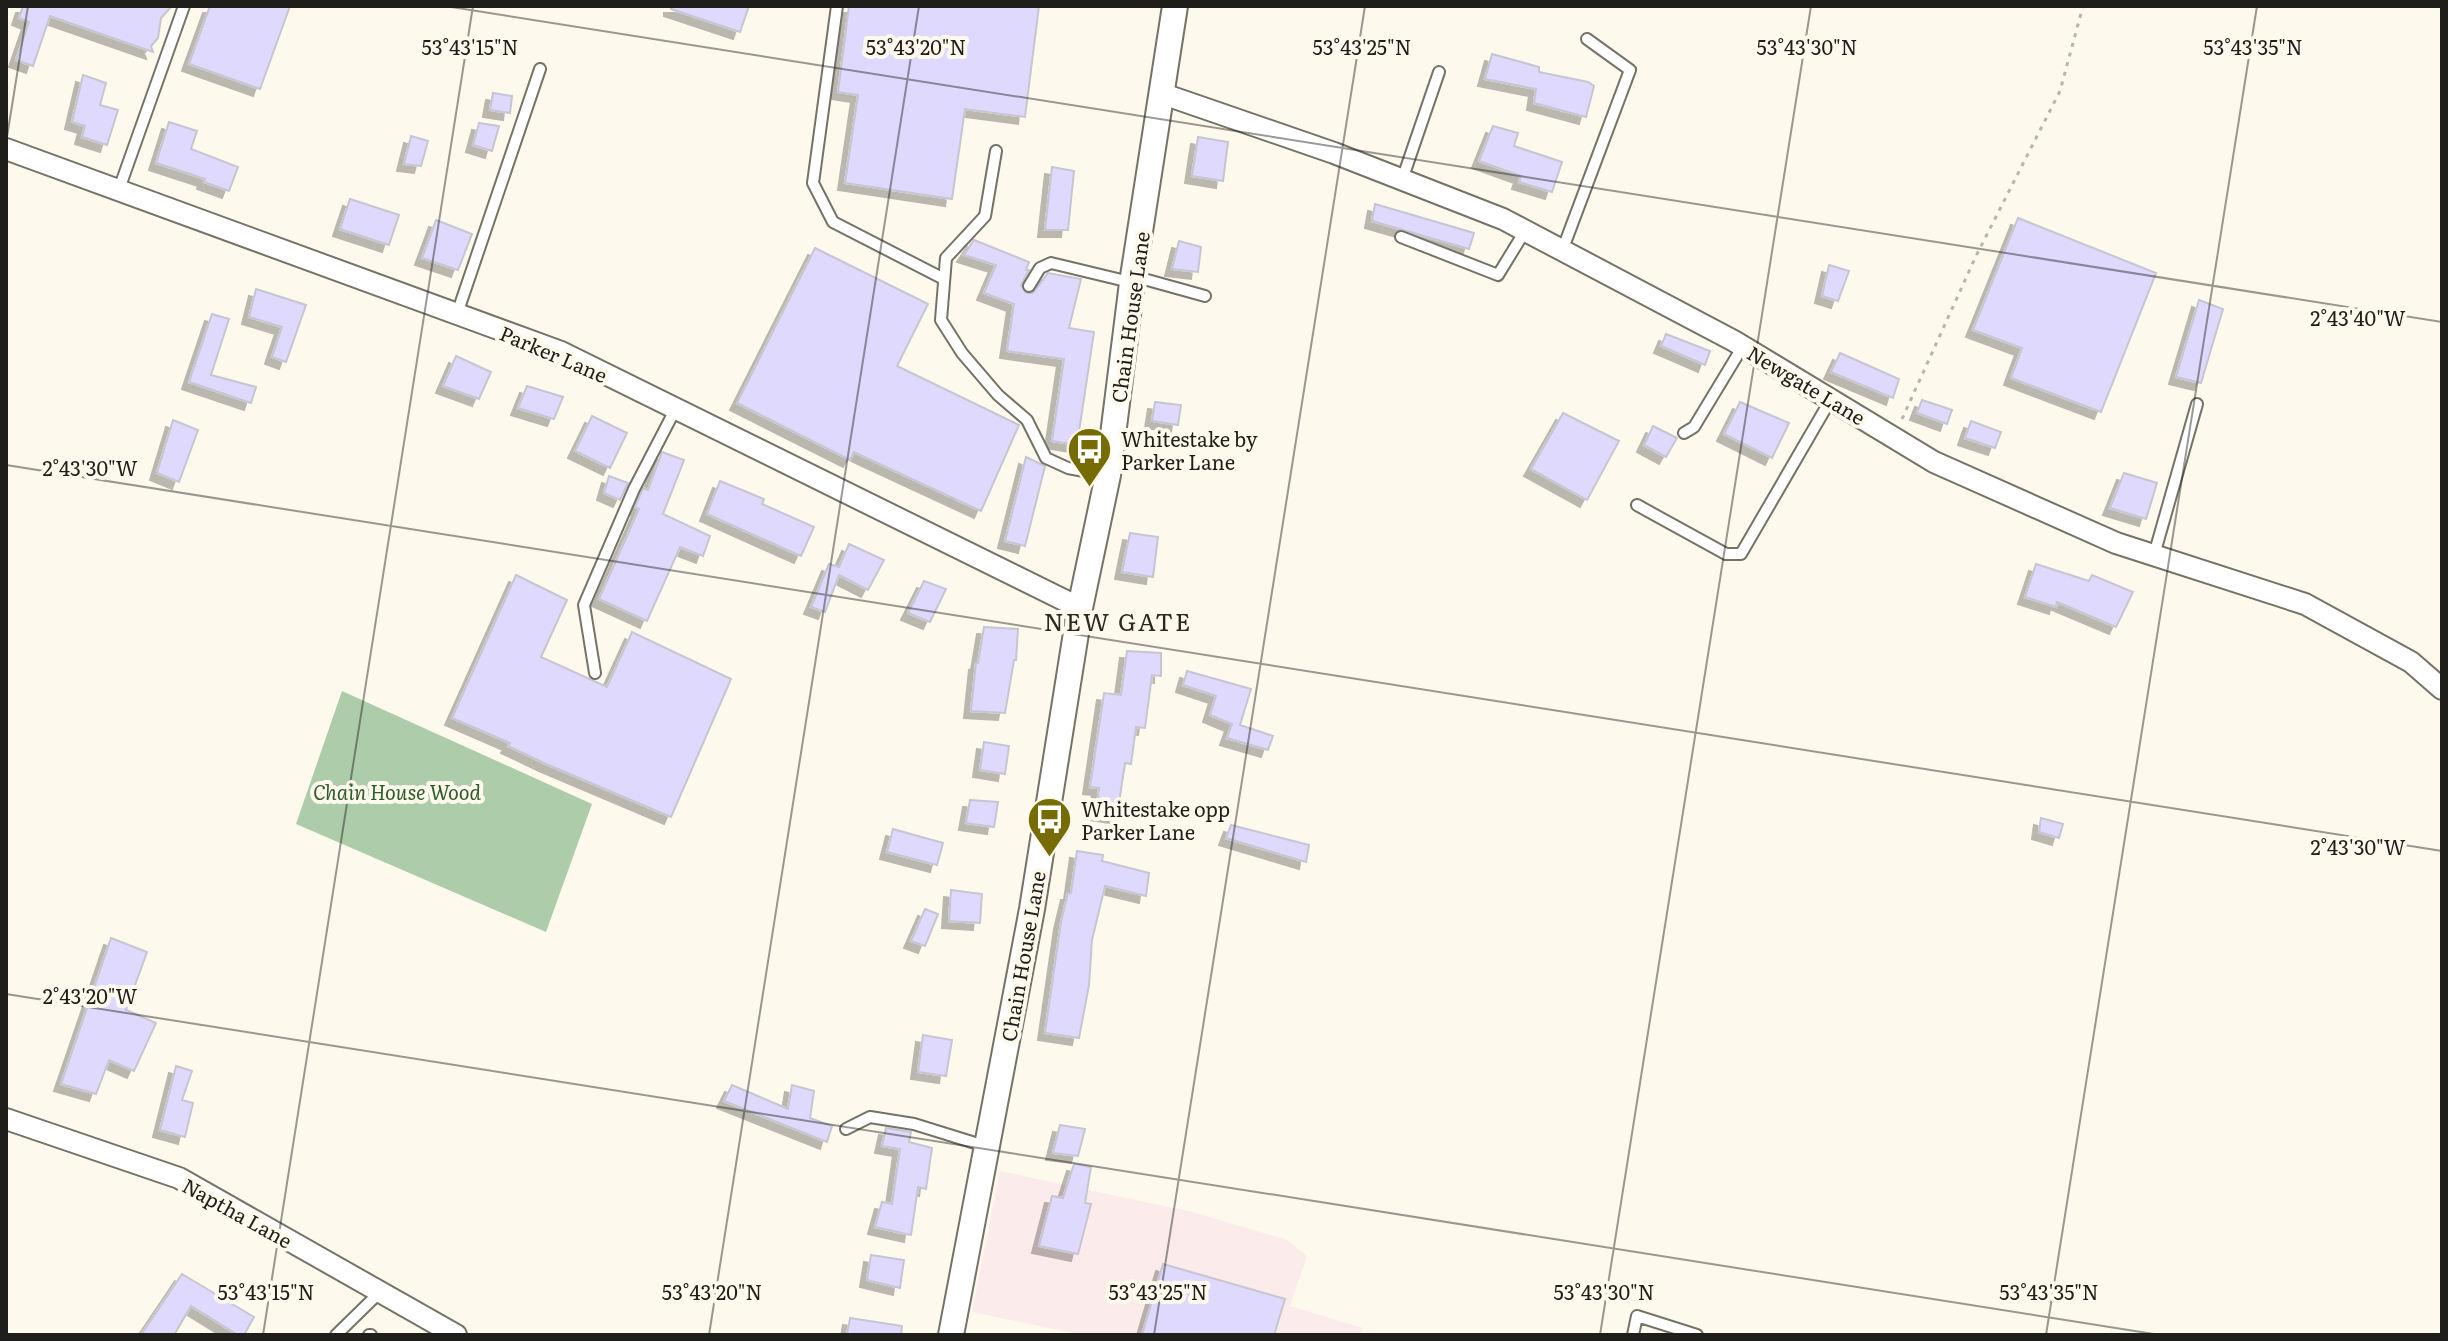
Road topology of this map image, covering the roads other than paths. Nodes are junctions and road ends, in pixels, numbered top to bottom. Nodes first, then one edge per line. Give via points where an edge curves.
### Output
1 (184, 6) edge
2 (837, 6) edge
3 (1175, 6) edge
4 (1587, 39) dead end
5 (540, 69) dead end
6 (1439, 72) dead end
7 (1163, 94) junction
8 (996, 151) dead end
9 (7, 152) edge
10 (1402, 180) junction
11 (118, 192) junction
12 (1525, 231) junction
13 (1401, 237) dead end
14 (1562, 251) junction
15 (944, 279) junction
16 (1133, 279) junction
17 (1029, 286) dead end
18 (1205, 296) dead end
19 (457, 314) junction
20 (1743, 346) junction
21 (1831, 399) junction
22 (2197, 404) dead end
23 (676, 408) junction
24 (1684, 433) dead end
25 (1108, 475) junction
26 (1637, 505) dead end
27 (2154, 555) junction
28 (1080, 608) junction
29 (595, 673) dead end
30 (2442, 689) edge
31 (6, 1119) edge
32 (846, 1129) dead end
33 (988, 1147) junction
34 (380, 1292) junction
35 (443, 1332) edge
36 (336, 1335) edge
37 (951, 1335) edge
38 (1633, 1335) edge
39 (1697, 1335) edge

1 - 11 lane
2 - 15 lane via 813,183 833,222
3 - 7 street, Chain House Lane
4 - 14 lane via 1630,70
5 - 19 lane
6 - 10 lane
7 - 10 street, Newgate Lane
7 - 16 street, Chain House Lane
8 - 15 lane via 985,216 946,258
9 - 11 street, Parker Lane
10 - 12 street, Newgate Lane
11 - 19 street, Parker Lane
12 - 13 lane via 1498,275
12 - 14 street, Newgate Lane
14 - 20 street, Newgate Lane
15 - 25 lane via 941,320 998,395 1027,420 1046,458
16 - 17 lane via 1051,263 1040,268
16 - 18 lane
16 - 25 street, Chain House Lane
19 - 23 street, Parker Lane via 561,352
20 - 21 street, Newgate Lane
20 - 24 lane via 1694,427
21 - 26 lane via 1741,554 1726,554
21 - 27 street, Newgate Lane via 1934,462
22 - 27 lane
23 - 28 street, Parker Lane
23 - 29 lane via 584,605
25 - 28 street, Chain House Lane
27 - 30 street, Newgate Lane via 2305,604 2411,662
28 - 33 street, Chain House Lane
31 - 34 street, Naptha Lane via 179,1178
32 - 33 lane via 870,1117 914,1124
33 - 37 street, Chain House Lane
34 - 35 street, Naptha Lane
34 - 36 lane
38 - 39 lane via 1637,1316

